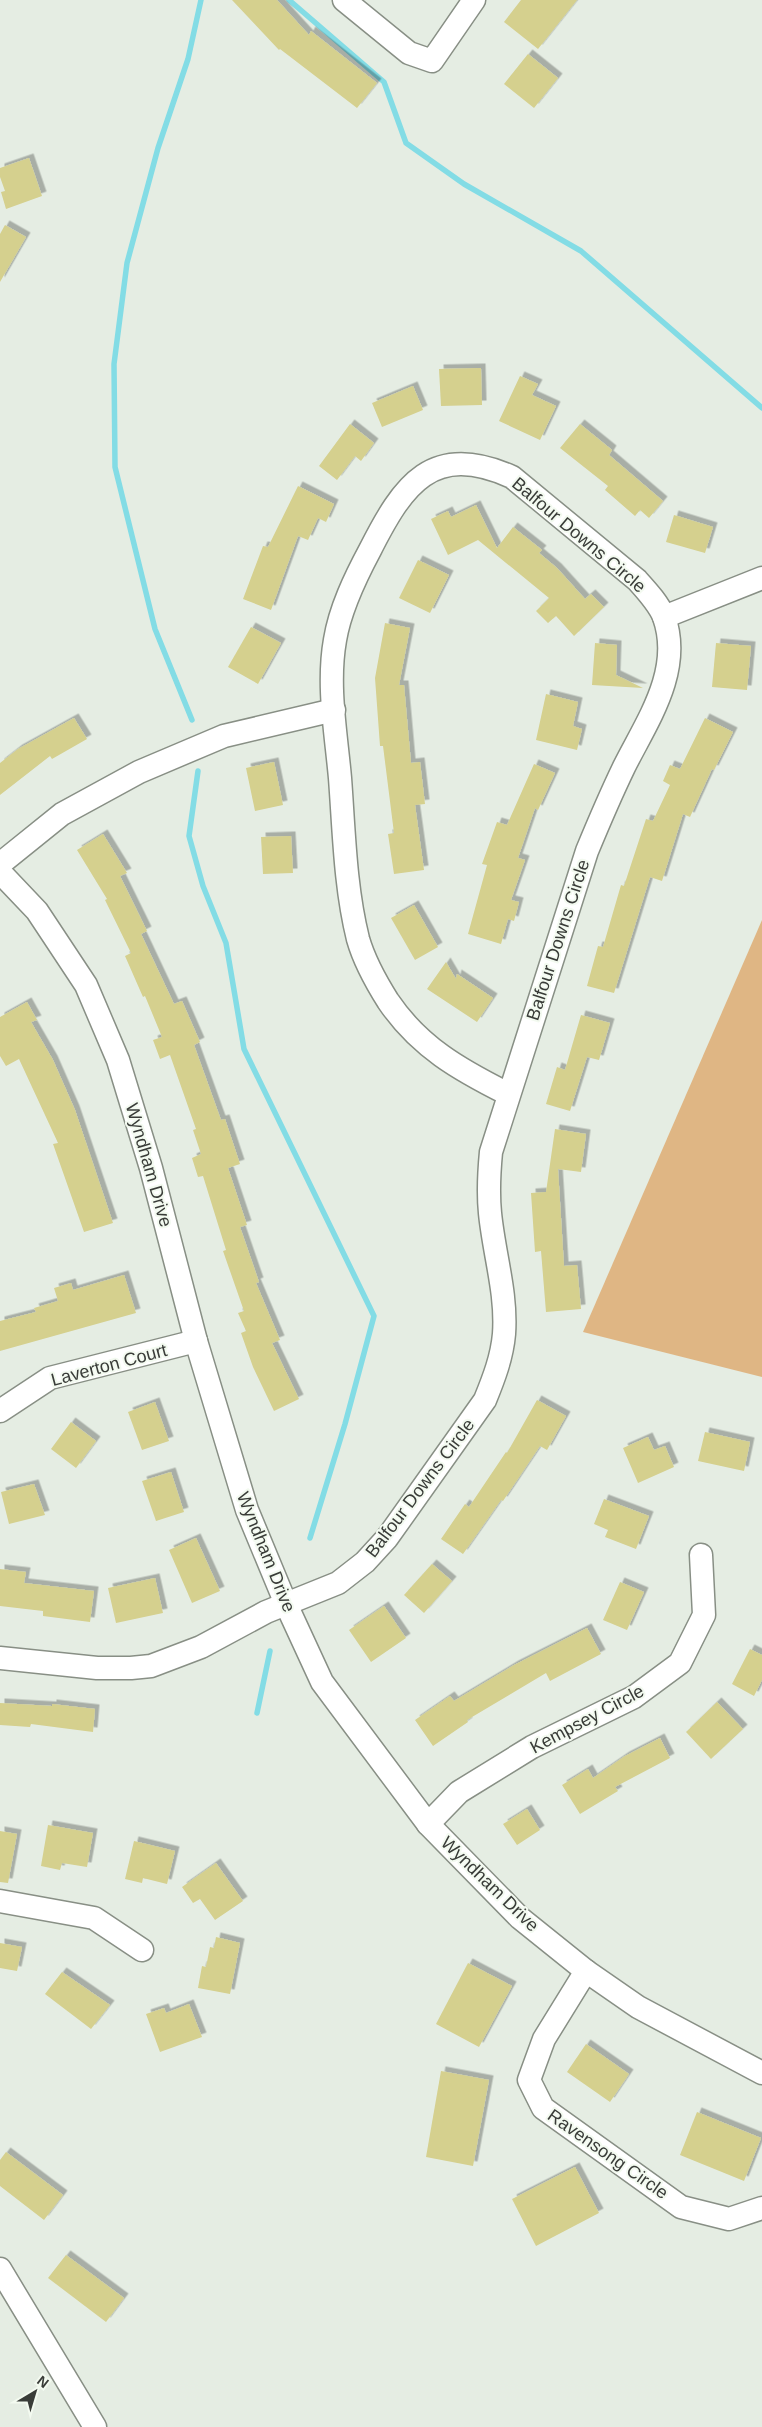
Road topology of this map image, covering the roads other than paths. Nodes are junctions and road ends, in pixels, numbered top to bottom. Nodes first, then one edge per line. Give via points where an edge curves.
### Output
1 (344, 0) edge
2 (474, 0) edge
3 (762, 578) edge
4 (664, 617) junction
5 (334, 710) junction
6 (0, 864) edge
7 (0, 872) edge
8 (508, 1094) junction
9 (196, 1341) junction
10 (0, 1411) edge
11 (701, 1555) dead end
12 (286, 1604) junction
13 (0, 1658) edge
14 (428, 1824) junction
15 (0, 1901) edge
16 (142, 1950) dead end
17 (586, 1971) junction
18 (762, 2073) edge
19 (762, 2208) edge
20 (0, 2269) edge
21 (95, 2427) edge

1 - 2 street via 409,53 432,61
3 - 4 street
4 - 5 street, Balfour Downs Circle via 637,580 512,477 492,468 466,463 444,466 411,484 391,508 362,565 335,640 332,670
4 - 8 street, Balfour Downs Circle via 669,662 661,694 587,851
5 - 6 street via 224,736 139,772 62,814
5 - 8 street, Balfour Downs Circle via 351,907 359,941 372,972 388,1001 410,1029 434,1051 460,1070
7 - 9 street, Wyndham Drive via 37,911 86,986 118,1060 152,1168
8 - 12 street, Balfour Downs Circle via 491,1152 488,1182 504,1305 504,1334 494,1378 485,1400 387,1538 365,1562 338,1582
9 - 10 street, Laverton Court via 50,1378
9 - 12 street, Wyndham Drive via 247,1510
11 - 14 street, Kempsey Circle via 704,1615 680,1663 634,1697 532,1747 460,1792
12 - 13 street, Balfour Downs Circle via 201,1647 151,1666 97,1668
12 - 14 street, Wyndham Drive via 322,1682
14 - 17 street, Wyndham Drive via 520,1918
15 - 16 street via 94,1918
17 - 18 street, Wyndham Drive via 638,2007
17 - 19 street, Ravensong Circle via 544,2039 529,2080 543,2108 682,2207 729,2219
20 - 21 street

